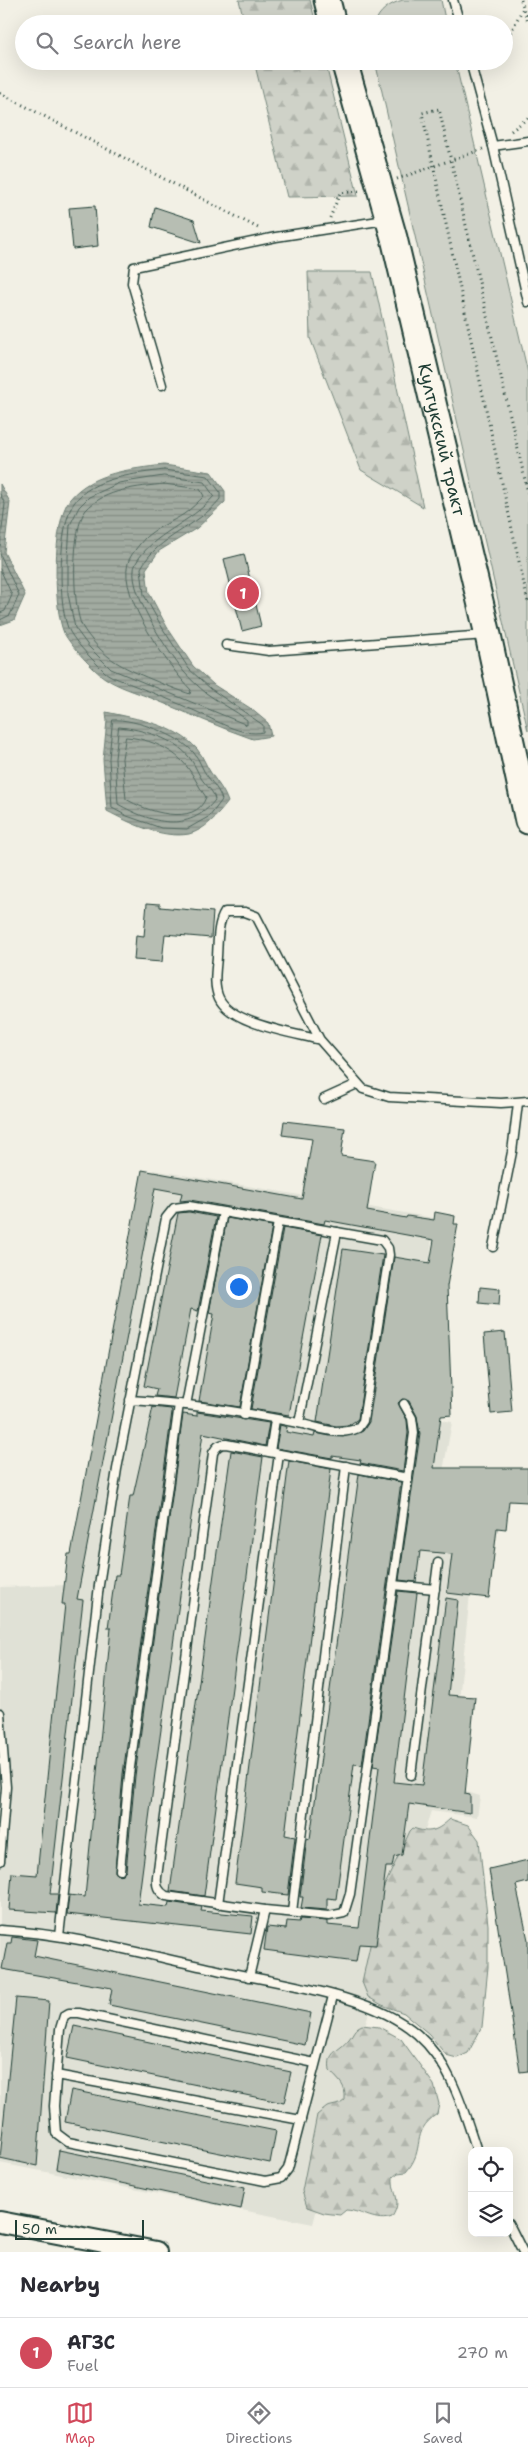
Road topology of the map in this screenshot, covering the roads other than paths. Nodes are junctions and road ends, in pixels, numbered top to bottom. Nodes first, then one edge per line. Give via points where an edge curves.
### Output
1 (327, 0) edge
2 (453, 0) edge
3 (331, 15) edge
4 (457, 15) edge
5 (347, 70) edge
6 (472, 70) edge
7 (528, 141) edge
8 (493, 146) junction
9 (389, 220) junction
10 (528, 302) edge
11 (162, 385) dead end
12 (488, 635) junction
13 (226, 645) dead end
14 (522, 771) edge
15 (528, 821) edge
16 (320, 1040) junction
17 (357, 1084) junction
18 (324, 1099) dead end
19 (528, 1100) edge
20 (518, 1103) junction
21 (223, 1212) junction
22 (278, 1222) junction
23 (336, 1232) junction
24 (492, 1247) dead end
25 (130, 1400) junction
26 (183, 1404) junction
27 (404, 1404) dead end
28 (244, 1414) junction
29 (275, 1420) junction
30 (299, 1423) junction
31 (270, 1452) junction
32 (279, 1454) junction
33 (346, 1466) junction
34 (408, 1478) junction
35 (438, 1562) dead end
36 (393, 1585) junction
37 (435, 1589) junction
38 (0, 1713) edge
39 (411, 1775) dead end
40 (0, 1861) edge
41 (120, 1870) dead end
42 (218, 1904) junction
43 (265, 1910) junction
44 (292, 1912) junction
45 (0, 1930) edge
46 (59, 1936) junction
47 (249, 1977) junction
48 (333, 1996) junction
49 (315, 2063) junction
50 (56, 2075) junction
51 (300, 2120) junction
52 (476, 2147) edge
53 (0, 2222) edge
54 (513, 2232) edge
55 (156, 2252) edge
56 (523, 2252) edge

1 - 3 main road
2 - 4 lane
5 - 9 main road, Култукский тракт
6 - 8 lane
7 - 8 lane
8 - 10 lane
9 - 11 lane via 276,238 134,267 132,283
9 - 12 main road, Култукский тракт
12 - 13 lane via 269,651
12 - 14 main road, Култукский тракт
14 - 15 main road, Култукский тракт
16 - 16 lane via 256,916 246,912 225,912 220,925 215,982 222,1003 232,1013 260,1024
16 - 17 lane
17 - 18 lane
17 - 20 lane via 372,1093 389,1097
19 - 20 lane
20 - 24 lane via 512,1152
21 - 22 lane
21 - 25 lane via 181,1206 169,1212 166,1218
21 - 26 lane
22 - 23 lane
22 - 28 lane
23 - 30 lane
23 - 30 lane via 382,1240 388,1248 363,1421 358,1428 345,1431 322,1430
25 - 26 lane
25 - 46 lane via 99,1585
26 - 28 lane
26 - 41 lane via 130,1766
27 - 34 lane via 414,1425
28 - 29 lane
29 - 30 lane
29 - 31 lane
31 - 32 lane
31 - 42 lane via 220,1444 213,1453 156,1885 166,1896
32 - 33 lane
32 - 42 lane
33 - 34 lane
33 - 44 lane
34 - 36 lane
35 - 37 lane
36 - 37 lane
36 - 44 lane via 347,1906 338,1915
37 - 39 lane
38 - 40 lane via 6,1787
42 - 43 lane
43 - 44 lane
43 - 47 lane
45 - 46 lane
46 - 47 lane
47 - 48 lane
48 - 49 lane
48 - 52 lane via 362,2004 396,2020 431,2049 456,2088
49 - 50 lane via 69,2013 61,2022
49 - 51 lane
50 - 51 lane
50 - 51 lane via 54,2124 56,2133 68,2142 265,2181 281,2178 288,2169
53 - 55 street
54 - 56 lane

